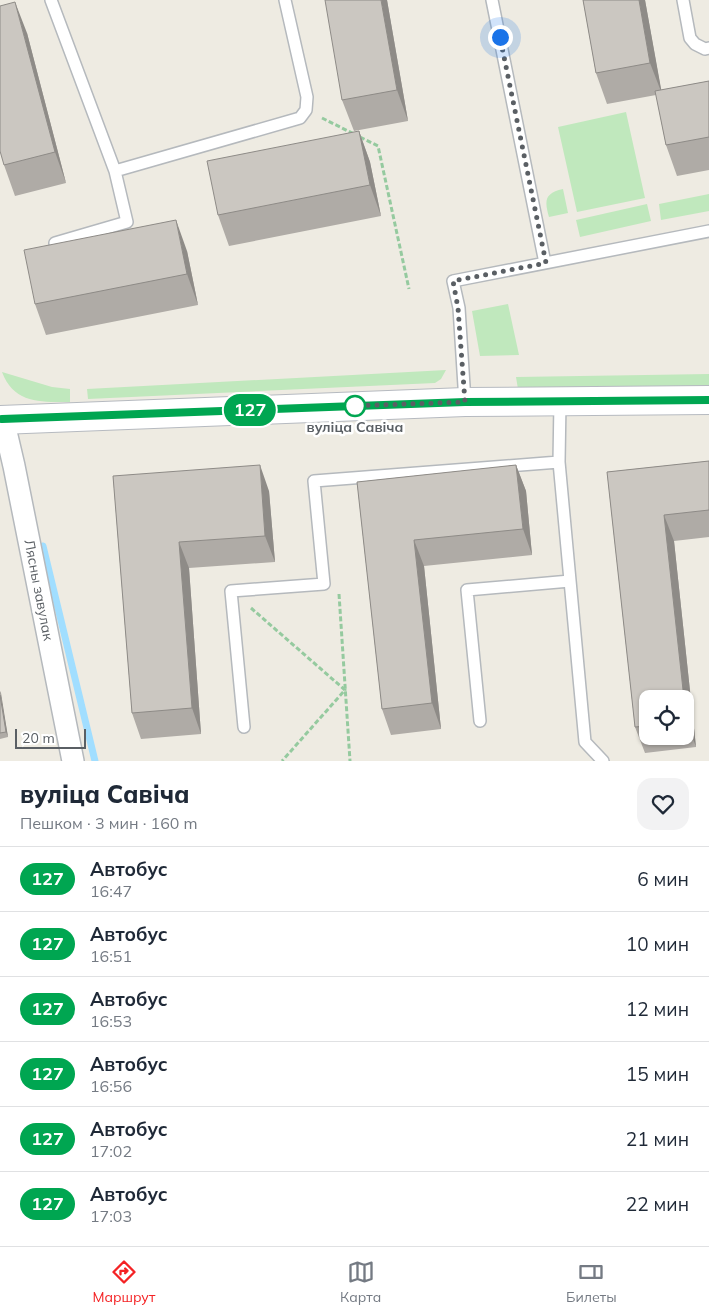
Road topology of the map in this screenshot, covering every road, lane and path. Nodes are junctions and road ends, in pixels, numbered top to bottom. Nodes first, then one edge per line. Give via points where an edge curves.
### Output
1 (51, 0) edge
2 (285, 0) edge
3 (492, 0) edge
4 (683, 0) edge
5 (709, 48) edge
6 (306, 110) junction
7 (115, 171) junction
8 (709, 231) edge
9 (55, 243) edge
10 (546, 263) junction
11 (409, 289) dead end
12 (709, 400) edge
13 (465, 402) junction
14 (560, 402) junction
15 (1, 417) edge
16 (559, 462) junction
17 (570, 581) junction
18 (338, 584) dead end
19 (231, 591) junction
20 (345, 690) junction
21 (480, 722) dead end
22 (244, 727) dead end
23 (73, 761) edge
24 (282, 761) edge
25 (350, 761) edge
26 (603, 761) edge

1 - 7 lane
2 - 6 lane via 307,98
3 - 10 lane
4 - 5 lane via 690,38 705,49
6 - 7 lane via 300,118
6 - 11 path via 378,146
7 - 9 lane via 127,222
8 - 10 lane
10 - 13 lane via 453,281
12 - 14 street
13 - 14 street
13 - 15 street
14 - 16 lane
15 - 23 street, Лясны завулак via 14,466
16 - 17 lane
16 - 19 lane via 314,481 324,584
17 - 21 lane via 467,590
17 - 26 lane via 585,742
18 - 20 path
19 - 20 path
19 - 22 lane
20 - 24 path
20 - 25 path

